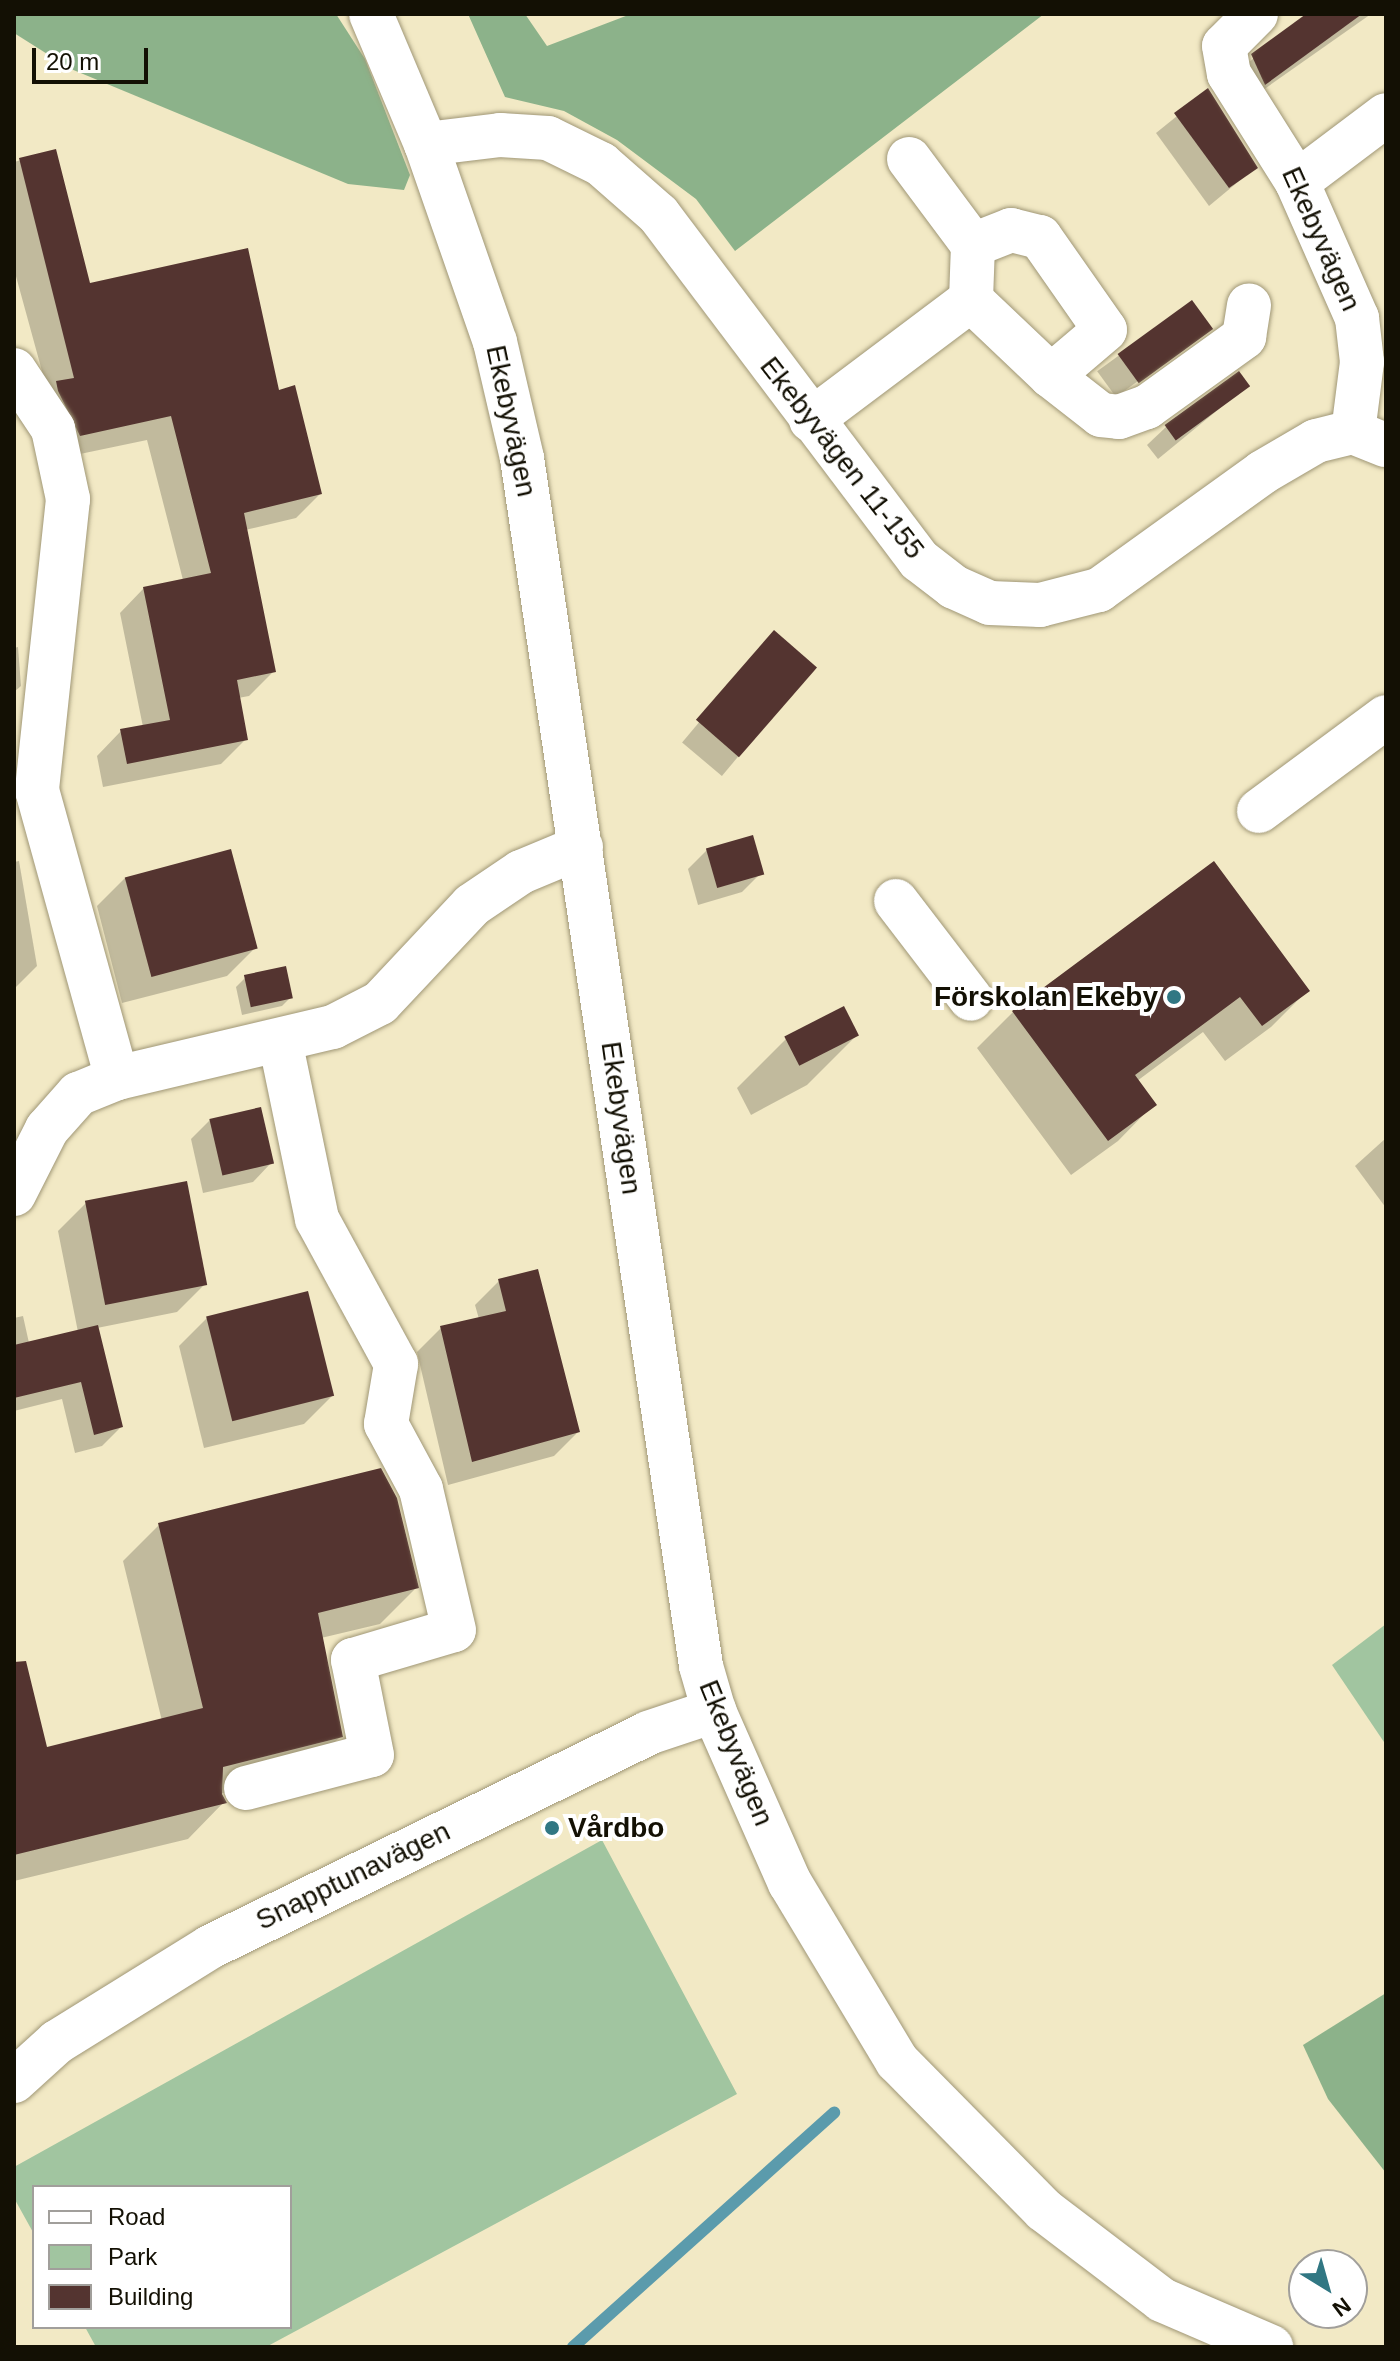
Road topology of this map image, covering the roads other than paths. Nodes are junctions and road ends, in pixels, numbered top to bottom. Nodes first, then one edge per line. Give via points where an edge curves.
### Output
1 (371, 14) edge
2 (1256, 14) edge
3 (1386, 115) edge
4 (426, 144) junction
5 (909, 159) dead end
6 (1297, 182) junction
7 (973, 245) junction
8 (971, 300) junction
9 (1249, 305) dead end
10 (14, 370) edge
11 (1051, 376) junction
12 (811, 420) junction
13 (1370, 439) edge
14 (1382, 727) edge
15 (1259, 811) dead end
16 (581, 847) junction
17 (896, 901) dead end
18 (971, 999) dead end
19 (280, 1041) junction
20 (117, 1078) junction
21 (14, 1194) edge
22 (714, 1711) junction
23 (246, 1788) dead end
24 (14, 2081) edge
25 (1271, 2347) edge

1 - 4 street, Ekebyvägen
2 - 6 street, Ekebyvägen via 1224,46 1229,74
3 - 6 street
4 - 12 street, Ekebyvägen 11-155 via 500,135 548,138 601,164 659,215
4 - 16 street, Ekebyvägen via 495,342 522,458
5 - 7 street
6 - 13 street, Ekebyvägen via 1357,318
7 - 8 street
7 - 11 street via 1011,230 1040,237 1105,330
8 - 11 street
8 - 12 street
9 - 11 street via 1244,337 1133,414 1101,415
10 - 20 street via 53,429 68,499 37,790
12 - 13 street, Ekebyvägen 11-155 via 919,560 954,587 990,603 1040,605 1099,590 1263,472 1316,441
14 - 15 street
16 - 19 street via 521,872 472,905 380,1003 333,1027
16 - 22 street, Ekebyvägen via 701,1666
17 - 18 street
19 - 20 street
19 - 23 street via 317,1219 396,1364 386,1424 421,1489 454,1630 353,1660 372,1755
20 - 21 street via 78,1094 57,1118
22 - 24 street, Snapptunavägen via 648,1733 210,1947 57,2042
22 - 25 street, Ekebyvägen via 790,1883 897,2061 1044,2210 1126,2273 1162,2300

